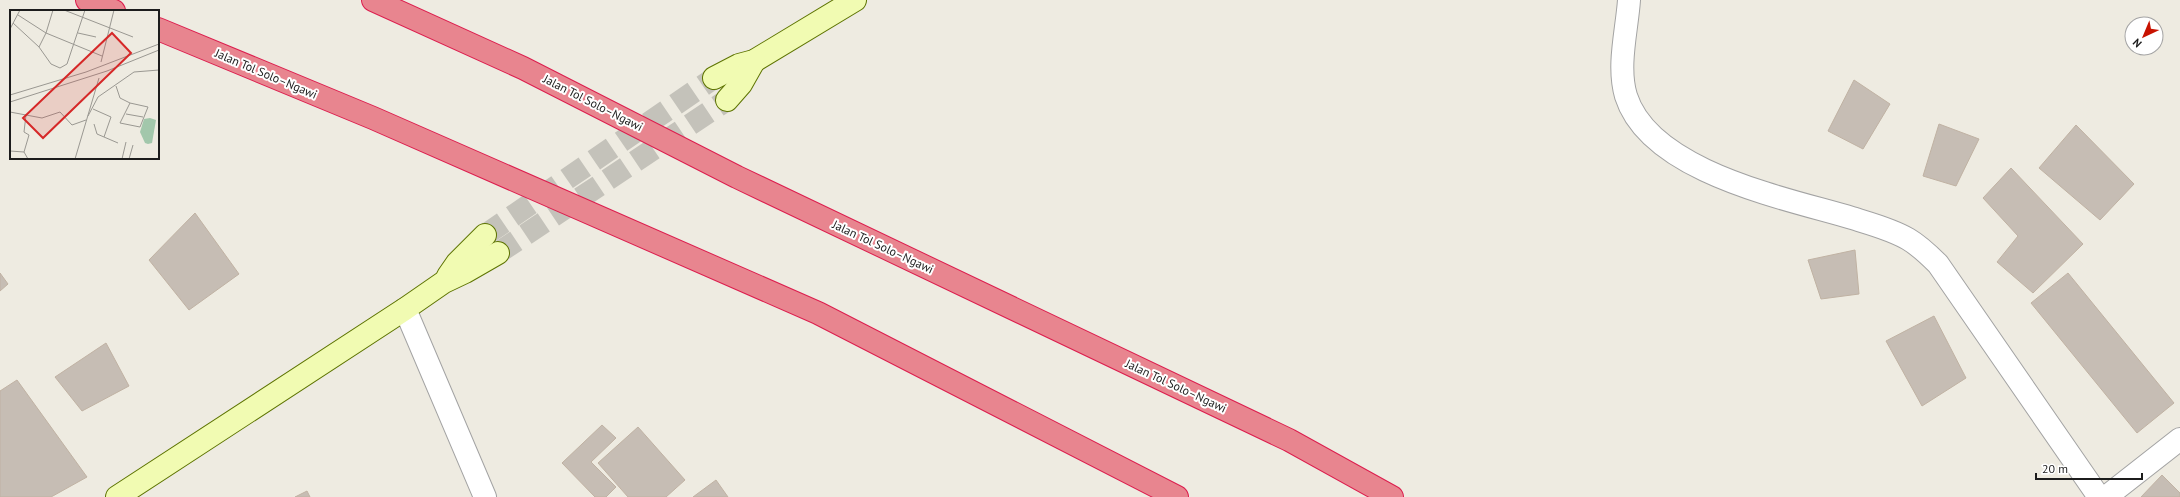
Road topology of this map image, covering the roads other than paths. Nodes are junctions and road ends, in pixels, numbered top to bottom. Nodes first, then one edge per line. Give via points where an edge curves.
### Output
1 (88, 0) edge
2 (373, 0) edge
3 (855, 0) edge
4 (1629, 0) edge
5 (112, 10) edge
6 (159, 29) edge
7 (754, 62) junction
8 (714, 78) tunnel mouth
9 (727, 100) tunnel mouth
10 (485, 235) tunnel mouth
11 (498, 253) tunnel mouth
12 (444, 282) junction
13 (405, 309) junction
14 (2180, 439) edge
15 (117, 497) edge
16 (485, 497) edge
17 (1177, 497) edge
18 (1392, 497) edge
19 (2099, 497) edge
20 (2106, 497) edge

1 - 5 highway
2 - 18 highway, Jalan Tol Solo–Ngawi via 523,68 737,177 1289,440
3 - 7 street
4 - 19 street via 1623,66 1626,96 1640,122 1658,141 1689,163 1738,183 1885,229 1922,248 1938,264
6 - 17 highway, Jalan Tol Solo–Ngawi via 380,122 818,312
7 - 8 street via 738,66
7 - 9 street via 741,84
10 - 12 street via 457,263
11 - 12 street
12 - 13 street
13 - 15 street
13 - 16 street
14 - 20 street

